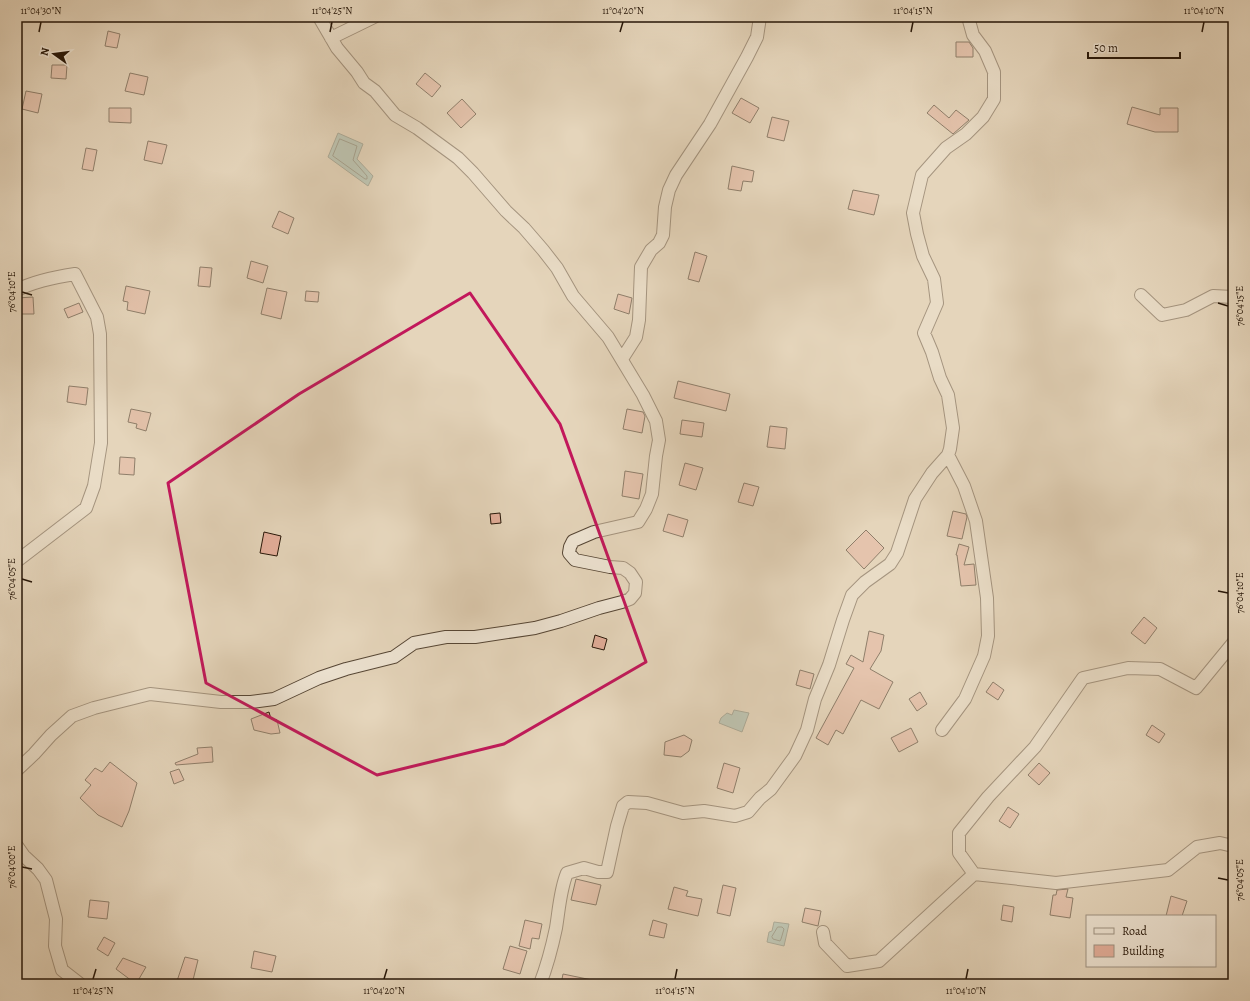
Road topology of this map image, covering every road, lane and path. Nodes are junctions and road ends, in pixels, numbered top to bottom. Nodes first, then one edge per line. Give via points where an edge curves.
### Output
1 (320, 17) edge
2 (374, 17) edge
3 (760, 17) edge
4 (968, 17) edge
5 (331, 38) junction
6 (17, 290) edge
7 (1141, 295) dead end
8 (1233, 296) edge
9 (622, 359) junction
10 (948, 455) junction
11 (17, 561) edge
12 (1233, 643) edge
13 (942, 730) dead end
14 (17, 770) edge
15 (17, 846) edge
16 (1233, 846) edge
17 (974, 874) junction
18 (823, 932) dead end
19 (80, 984) edge
20 (540, 984) edge

1 - 5 street
2 - 5 street
3 - 9 street via 757,37 748,57 669,190 663,235 641,268 640,320 636,337
4 - 10 street via 973,35 985,51 994,72 994,99 983,117 966,134 946,148 922,175 913,213 923,256 934,279 937,304 924,334 948,395 953,428
5 - 9 street via 364,83 375,91 395,115 458,158 524,228 557,268 573,296 608,337
6 - 11 street via 56,277 76,274 97,317 99,328 101,443 94,486 86,508
7 - 8 street via 1162,315 1186,310 1213,296
9 - 14 street via 656,421 659,440 652,494 638,522 594,532 573,541 569,553 575,560 623,568 630,573 636,582 630,598 535,628 475,637 446,637 414,643 394,657 319,678 274,699 221,702 150,694 94,708 72,716
10 - 13 street via 964,486 976,521 987,598 988,636 984,656 965,699
10 - 20 street via 915,499 897,553 890,564 852,595 815,699 807,730 795,756 772,789 748,812 735,816 704,811 683,813 647,803 628,802 617,826 607,872 584,868 567,873 556,930
12 - 17 street via 1196,688 1160,668 1128,668 1083,678 1035,747 988,797 959,833 959,853
15 - 19 street via 46,880 56,919 55,946 62,970
16 - 17 street via 1220,843 1197,847 1168,870 1056,884
17 - 18 street via 879,960 847,966 825,943

